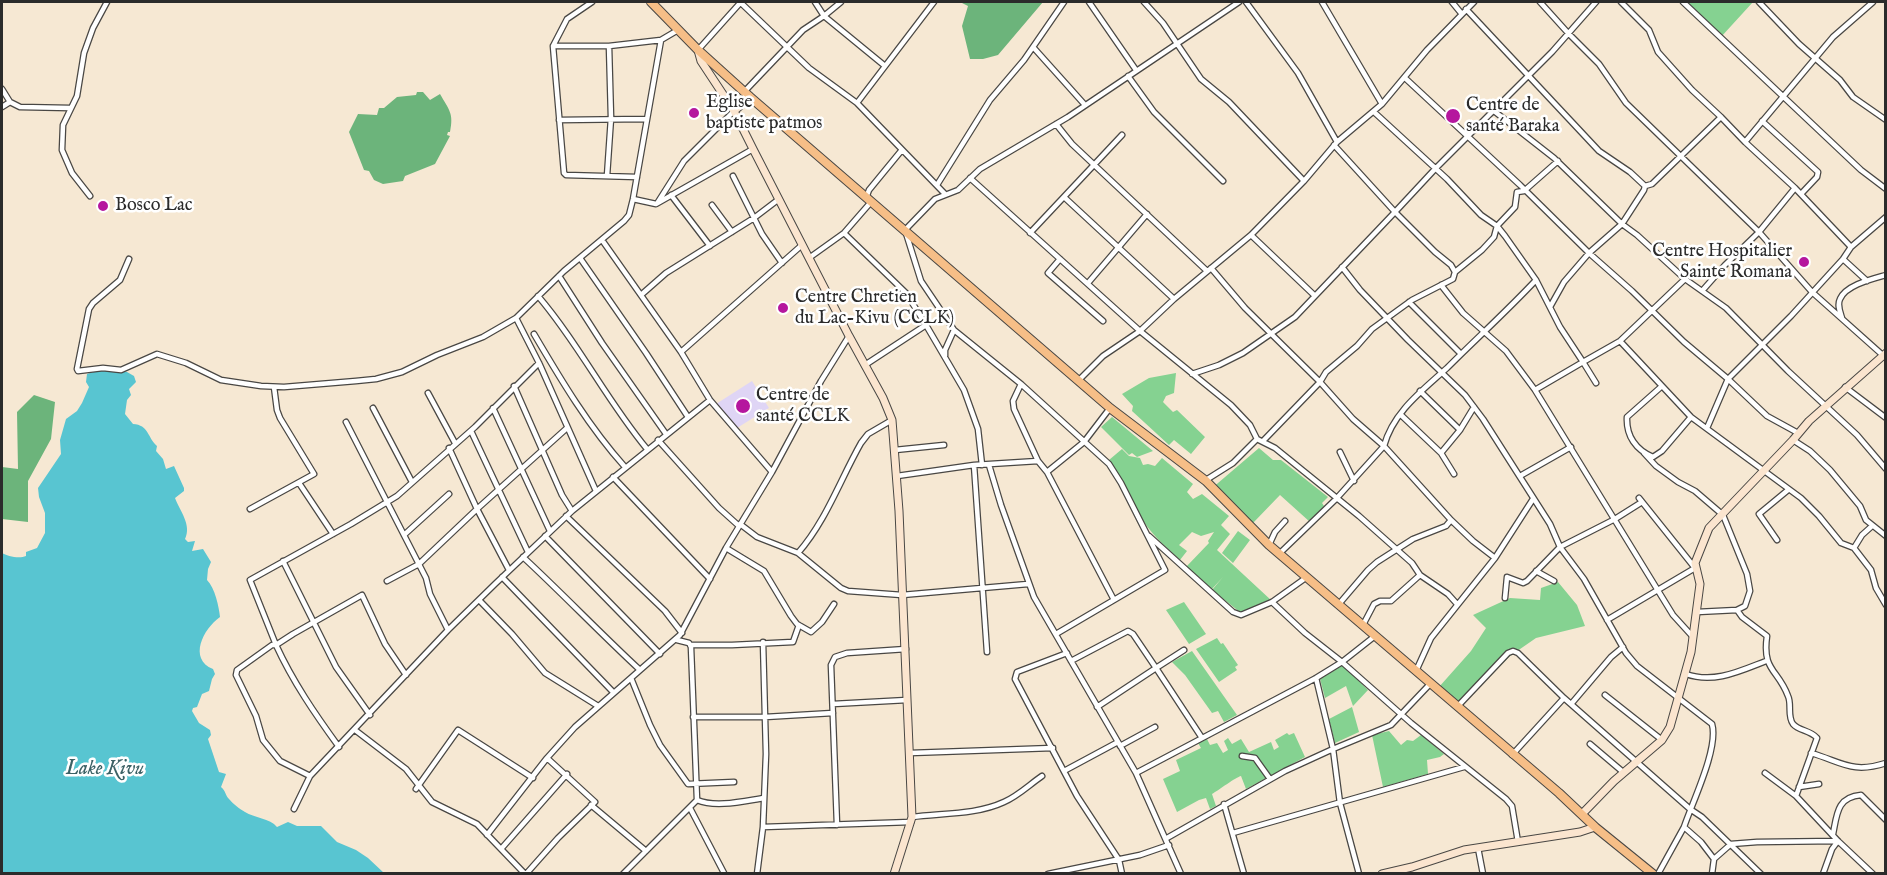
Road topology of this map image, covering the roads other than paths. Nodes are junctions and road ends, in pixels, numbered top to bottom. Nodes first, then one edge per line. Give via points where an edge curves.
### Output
1 (107, 2) edge
2 (592, 2) edge
3 (651, 2) edge
4 (741, 2) edge
5 (815, 2) edge
6 (841, 2) edge
7 (934, 2) edge
8 (1064, 2) edge
9 (1089, 2) edge
10 (1143, 2) edge
11 (1156, 2) edge
12 (1239, 2) edge
13 (1246, 2) edge
14 (1322, 2) edge
15 (1452, 2) edge
16 (1474, 2) edge
17 (1540, 2) edge
18 (1596, 2) edge
19 (1621, 2) edge
20 (1683, 2) edge
21 (1759, 2) edge
22 (1873, 2) edge
23 (1149, 7) junction
24 (1463, 11) junction
25 (824, 16) junction
26 (678, 30) junction
27 (1568, 33) junction
28 (661, 39) junction
29 (1177, 44) junction
30 (553, 46) junction
31 (609, 46) junction
32 (787, 46) junction
33 (1033, 47) junction
34 (698, 50) junction
35 (1816, 59) junction
36 (885, 66) junction
37 (1136, 70) junction
38 (1128, 76) junction
39 (1528, 76) junction
40 (1406, 78) junction
41 (2, 89) edge
42 (747, 94) junction
43 (1783, 96) junction
44 (10, 102) junction
45 (857, 103) junction
46 (1382, 104) junction
47 (1085, 105) junction
48 (2, 107) edge
49 (70, 108) junction
50 (1886, 109) edge
51 (734, 111) junction
52 (1494, 111) junction
53 (1374, 112) junction
54 (1879, 115) junction
55 (1721, 117) junction
56 (611, 118) junction
57 (646, 119) junction
58 (560, 120) junction
59 (1886, 120) edge
60 (1762, 121) junction
61 (1056, 124) junction
62 (1122, 135) dead end
63 (1467, 136) junction
64 (1745, 142) junction
65 (1336, 144) junction
66 (753, 149) junction
67 (901, 151) junction
68 (1681, 155) junction
69 (1558, 161) junction
70 (1094, 165) junction
71 (1435, 169) junction
72 (607, 176) junction
73 (733, 176) dead end
74 (637, 177) junction
75 (970, 178) junction
76 (1223, 181) dead end
77 (1304, 182) junction
78 (937, 185) junction
79 (1645, 186) junction
80 (1795, 188) junction
81 (1886, 189) edge
82 (1524, 191) junction
83 (945, 194) junction
84 (1801, 194) junction
85 (671, 195) junction
86 (90, 196) dead end
87 (1064, 196) junction
88 (633, 199) junction
89 (779, 199) junction
90 (868, 200) junction
91 (657, 204) junction
92 (712, 205) dead end
93 (1395, 212) junction
94 (1148, 214) junction
95 (1886, 217) edge
96 (754, 218) junction
97 (1622, 224) junction
98 (1497, 226) junction
99 (905, 230) junction
100 (732, 232) junction
101 (1759, 232) junction
102 (844, 233) junction
103 (1030, 233) junction
104 (1251, 235) junction
105 (602, 240) junction
106 (802, 245) junction
107 (710, 246) junction
108 (1851, 247) junction
109 (1119, 249) junction
110 (1589, 253) junction
111 (580, 258) junction
112 (809, 258) junction
113 (129, 259) dead end
114 (1060, 259) junction
115 (1843, 260) junction
116 (782, 263) junction
117 (1342, 267) junction
118 (1209, 269) junction
119 (1455, 272) junction
120 (1886, 275) edge
121 (559, 276) junction
122 (1685, 279) junction
123 (1536, 280) junction
124 (1867, 281) junction
125 (1088, 283) junction
126 (1441, 285) junction
127 (1702, 291) junction
128 (1812, 292) junction
129 (1314, 295) junction
130 (538, 296) junction
131 (641, 296) junction
132 (1174, 299) junction
133 (1409, 302) junction
134 (1550, 307) junction
135 (1653, 311) junction
136 (516, 318) junction
137 (1388, 318) junction
138 (1842, 319) junction
139 (1103, 321) dead end
140 (926, 325) junction
141 (954, 330) junction
142 (1140, 331) junction
143 (1484, 332) junction
144 (534, 334) dead end
145 (1272, 334) junction
146 (849, 336) junction
147 (1620, 341) junction
148 (1762, 345) junction
149 (681, 352) junction
150 (1461, 354) junction
151 (945, 356) junction
152 (1885, 356) edge
153 (1583, 362) junction
154 (539, 363) junction
155 (865, 365) junction
156 (1442, 373) junction
157 (1192, 374) junction
158 (1728, 379) junction
159 (1078, 381) junction
160 (1320, 382) junction
161 (1596, 383) dead end
162 (1021, 384) junction
163 (514, 386) junction
164 (1662, 386) junction
165 (274, 387) junction
166 (1845, 387) junction
167 (1536, 390) junction
168 (1420, 391) junction
169 (428, 393) dead end
170 (710, 400) junction
171 (1825, 405) junction
172 (1474, 407) junction
173 (373, 408) dead end
174 (493, 408) junction
175 (1110, 408) junction
176 (1401, 415) junction
177 (688, 417) junction
178 (1691, 417) junction
179 (1886, 418) edge
180 (892, 420) junction
181 (346, 422) dead end
182 (567, 428) junction
183 (1707, 428) junction
184 (471, 430) junction
185 (1460, 430) junction
186 (666, 434) junction
187 (1796, 436) junction
188 (658, 440) junction
189 (1260, 440) junction
190 (1084, 442) junction
191 (455, 443) junction
192 (944, 445) dead end
193 (1384, 446) junction
194 (1571, 447) junction
195 (449, 448) junction
196 (543, 448) junction
197 (647, 449) junction
198 (896, 450) junction
199 (1340, 452) dead end
200 (1441, 453) junction
201 (1644, 453) junction
202 (1038, 461) junction
203 (974, 465) junction
204 (982, 465) junction
205 (989, 465) junction
206 (625, 467) junction
207 (522, 468) junction
208 (1764, 469) junction
209 (1886, 469) edge
210 (772, 472) junction
211 (1047, 472) junction
212 (1454, 474) dead end
213 (897, 476) junction
214 (1520, 476) junction
215 (613, 477) junction
216 (1354, 480) junction
217 (1206, 481) junction
218 (412, 482) junction
219 (299, 483) junction
220 (498, 489) junction
221 (1788, 490) junction
222 (596, 491) junction
223 (449, 494) dead end
224 (1533, 499) junction
225 (1336, 500) junction
226 (388, 501) junction
227 (250, 509) dead end
228 (477, 509) junction
229 (572, 511) junction
230 (1722, 514) junction
231 (566, 516) junction
232 (1615, 519) junction
233 (1451, 520) junction
234 (1285, 521) dead end
235 (739, 525) junction
236 (1872, 526) junction
237 (550, 531) junction
238 (333, 534) junction
239 (1147, 535) junction
240 (404, 536) junction
241 (545, 536) junction
242 (1886, 536) edge
243 (1777, 540) dead end
244 (1269, 545) junction
245 (1560, 547) junction
246 (726, 548) junction
247 (1854, 548) junction
248 (1397, 549) junction
249 (528, 552) junction
250 (798, 553) junction
251 (1279, 554) junction
252 (523, 557) junction
253 (1495, 558) junction
254 (283, 561) junction
255 (1178, 562) junction
256 (419, 564) junction
257 (1695, 568) junction
258 (510, 570) junction
259 (1165, 570) junction
260 (1536, 571) junction
261 (1420, 574) junction
262 (1306, 577) junction
263 (502, 578) junction
264 (710, 579) junction
265 (387, 581) dead end
266 (1554, 581) dead end
267 (1028, 584) junction
268 (984, 588) junction
269 (1658, 590) junction
270 (902, 595) junction
271 (1505, 598) dead end
272 (479, 600) junction
273 (1114, 600) junction
274 (1272, 602) junction
275 (834, 604) dead end
276 (1457, 604) junction
277 (1886, 604) edge
278 (1338, 605) junction
279 (1737, 610) junction
280 (1697, 612) junction
281 (1608, 620) junction
282 (314, 622) junction
283 (799, 626) junction
284 (1363, 626) junction
285 (448, 630) junction
286 (682, 633) junction
287 (1056, 634) junction
288 (1375, 636) junction
289 (1693, 637) junction
290 (676, 640) junction
291 (763, 642) junction
292 (276, 645) junction
293 (691, 645) junction
294 (1623, 647) junction
295 (906, 649) junction
296 (1184, 650) dead end
297 (987, 652) dead end
298 (1067, 653) junction
299 (660, 654) junction
300 (1071, 660) junction
301 (1766, 661) junction
302 (1342, 662) junction
303 (1156, 668) junction
304 (640, 670) junction
305 (1416, 671) junction
306 (1686, 674) junction
307 (406, 675) junction
308 (631, 678) junction
309 (1316, 678) junction
310 (1430, 684) junction
311 (614, 693) junction
312 (1605, 695) dead end
313 (1564, 698) junction
314 (1677, 698) junction
315 (908, 700) junction
316 (1572, 703) junction
317 (833, 704) junction
318 (598, 706) junction
319 (1097, 707) junction
320 (1457, 707) junction
321 (833, 713) junction
322 (370, 715) junction
323 (1402, 715) junction
324 (693, 717) junction
325 (765, 717) junction
326 (1155, 727) dead end
327 (355, 730) junction
328 (1202, 738) junction
329 (1662, 740) junction
330 (1119, 744) junction
331 (1590, 744) dead end
332 (339, 747) junction
333 (1053, 748) junction
334 (1332, 749) junction
335 (910, 753) junction
336 (1811, 753) junction
337 (1512, 754) junction
338 (1242, 756) dead end
339 (547, 758) junction
340 (1637, 760) junction
341 (1886, 763) edge
342 (1464, 767) junction
343 (1064, 771) junction
344 (1623, 772) junction
345 (1136, 773) junction
346 (1765, 773) dead end
347 (567, 774) junction
348 (310, 776) junction
349 (1042, 776) dead end
350 (533, 778) junction
351 (1270, 779) junction
352 (734, 782) dead end
353 (1819, 784) dead end
354 (696, 785) junction
355 (418, 787) junction
356 (1798, 787) junction
357 (1796, 796) junction
358 (764, 798) junction
359 (697, 800) junction
360 (1340, 803) junction
361 (1224, 804) junction
362 (591, 805) junction
363 (690, 808) junction
364 (294, 809) dead end
365 (1690, 809) junction
366 (1582, 814) junction
367 (912, 820) junction
368 (1886, 820) edge
369 (837, 825) junction
370 (763, 827) junction
371 (1595, 827) junction
372 (1683, 827) junction
373 (1233, 833) junction
374 (1833, 834) junction
375 (488, 835) junction
376 (1167, 838) junction
377 (1838, 841) junction
378 (1518, 843) junction
379 (1731, 844) junction
380 (1169, 845) junction
381 (1478, 848) junction
382 (501, 849) junction
383 (645, 851) junction
384 (1119, 860) junction
385 (1714, 860) junction
386 (725, 872) edge
387 (1824, 872) edge
388 (526, 873) edge
389 (623, 873) edge
390 (757, 873) edge
391 (894, 873) edge
392 (1048, 873) edge
393 (1122, 873) edge
394 (1181, 873) edge
395 (1244, 873) edge
396 (1359, 873) edge
397 (1382, 873) edge
398 (1483, 873) edge
399 (1653, 873) edge
400 (1658, 873) edge
401 (1712, 873) edge
402 (1761, 873) edge
403 (1830, 873) edge
404 (1874, 873) edge

1 - 49 street via 84,53 77,96
2 - 30 street via 567,19
3 - 26 highway
4 - 32 street
4 - 34 street
5 - 25 street
6 - 25 street
7 - 36 street
8 - 33 street
9 - 37 street
10 - 23 street
11 - 23 street
12 - 29 street
13 - 65 street via 1298,73
14 - 46 street
15 - 24 street
16 - 24 street
17 - 27 street
18 - 27 street
19 - 55 street via 1645,24 1658,52
20 - 43 street
21 - 35 street
22 - 35 street via 1833,37
23 - 29 street
24 - 39 street
24 - 40 street
25 - 32 street
25 - 36 street
26 - 28 street
26 - 34 highway
27 - 39 street
27 - 68 street via 1599,64 1626,103
28 - 31 street
28 - 57 street
29 - 37 street
29 - 77 street via 1201,78 1229,102
30 - 31 street
30 - 58 street
31 - 56 street
32 - 42 street
32 - 45 street via 809,68
33 - 47 street
33 - 78 street via 990,100
34 - 42 highway
34 - 51 street via 701,61
35 - 43 street
35 - 54 street via 1857,101
36 - 45 street
37 - 38 street
38 - 47 street
38 - 76 street via 1154,112
39 - 52 street
39 - 79 street via 1599,151
40 - 46 street
40 - 63 street
41 - 44 street
42 - 51 street
42 - 90 highway
43 - 60 street
43 - 81 street
44 - 48 street
44 - 49 street via 20,107
45 - 67 street
46 - 53 street
47 - 61 street
49 - 86 street via 63,125 62,150 72,173
50 - 54 street
51 - 66 street
51 - 91 street via 684,160
52 - 63 street
52 - 69 street
53 - 65 street
53 - 71 street
54 - 59 street
55 - 64 street
55 - 68 street
56 - 57 street
56 - 58 street
56 - 72 street
57 - 74 street
58 - 72 street via 564,174
60 - 64 street
60 - 84 street via 1818,172
61 - 70 street
61 - 75 street
62 - 70 street
63 - 71 street
63 - 82 street
64 - 80 street
65 - 77 street
65 - 93 street
66 - 85 street
66 - 89 street
67 - 78 street
67 - 90 street via 869,190
68 - 79 street via 1652,184
68 - 101 street
69 - 82 street
69 - 97 street
70 - 87 street
70 - 94 street
71 - 93 street
71 - 98 street via 1480,215
72 - 74 street
73 - 96 street
74 - 88 street
75 - 83 street via 958,190
75 - 103 street
77 - 104 street
78 - 83 street
79 - 97 street
80 - 84 street
80 - 101 street
82 - 98 street via 1517,192 1515,207
82 - 110 street
83 - 99 street
84 - 108 street
85 - 91 street
85 - 107 street
87 - 103 street
87 - 109 street
88 - 91 street
88 - 105 street via 629,215
89 - 96 street
89 - 106 street
90 - 99 highway
90 - 102 street
92 - 100 street
93 - 117 street
93 - 119 street
94 - 109 street
94 - 118 street
95 - 108 street
96 - 100 street
96 - 116 street
97 - 110 street
97 - 122 street
98 - 119 street via 1494,237
98 - 123 street
99 - 141 street via 921,281
99 - 159 highway
100 - 107 street
101 - 127 street
101 - 128 street
102 - 112 street
102 - 140 street via 906,293
103 - 114 street
104 - 118 street
104 - 129 street
105 - 111 street
105 - 131 street
106 - 112 street
106 - 116 street
107 - 131 street via 666,273
108 - 115 street
109 - 125 street
109 - 132 street
110 - 134 street via 1564,282
110 - 135 street
111 - 121 street
111 - 177 street
112 - 146 street
113 - 165 street via 120,280 89,309 77,371 120,370 160,354 221,380
114 - 125 street
114 - 139 street via 1048,273
115 - 124 street
115 - 128 street
116 - 149 street
117 - 129 street
117 - 137 street
118 - 132 street
118 - 145 street
119 - 126 street via 1453,279
120 - 124 street
121 - 130 street
121 - 186 street
122 - 127 street
122 - 135 street
123 - 134 street
123 - 143 street
124 - 138 street via 1843,293 1839,306
125 - 142 street
126 - 133 street
126 - 143 street
127 - 148 street via 1726,308
128 - 138 street
128 - 148 street
129 - 145 street via 1295,317
130 - 136 street
130 - 197 street
131 - 149 street
132 - 142 street
133 - 137 street
133 - 150 street
134 - 153 street
135 - 147 street
135 - 158 street
136 - 154 street
136 - 165 street via 483,337 402,372 366,380
137 - 156 street
137 - 160 street via 1364,336
138 - 152 street
140 - 151 street
140 - 155 street
141 - 151 street
141 - 162 street
142 - 157 street
142 - 159 street via 1103,356
143 - 150 street
143 - 167 street via 1506,351
144 - 206 street via 559,378
145 - 157 street via 1235,357
145 - 160 street
146 - 155 street
146 - 210 street
147 - 153 street
147 - 164 street
148 - 158 street
148 - 171 street
149 - 170 street
150 - 156 street
151 - 204 street via 964,390 978,429
152 - 166 street
153 - 161 street
153 - 167 street
154 - 163 street
154 - 182 street
155 - 180 street
156 - 168 street
156 - 172 street
157 - 189 street via 1231,405
158 - 183 street
158 - 187 street via 1767,416
159 - 175 highway
160 - 189 street
160 - 193 street
162 - 190 street
162 - 202 street via 1013,405
163 - 174 street
163 - 196 street
164 - 178 street
164 - 201 street via 1627,417 1632,439
165 - 219 street via 280,418 314,471 313,476
166 - 171 street
166 - 179 street
167 - 194 street
168 - 176 street
168 - 185 street
169 - 191 street
170 - 177 street
170 - 210 street
171 - 187 street
171 - 209 street
172 - 185 street
172 - 214 street
173 - 218 street
174 - 184 street
174 - 207 street
175 - 190 street
175 - 217 highway
176 - 193 street
176 - 200 street
177 - 186 street
178 - 183 street
178 - 201 street via 1662,451 1653,457
180 - 198 street
180 - 250 street via 868,434 861,443 828,510
181 - 226 street
182 - 196 street
182 - 222 street
183 - 208 street
184 - 191 street
184 - 220 street
185 - 200 street
186 - 188 street
187 - 208 street
187 - 236 street via 1830,470
188 - 197 street
188 - 235 street
189 - 217 street
189 - 225 street
190 - 211 street
190 - 239 street via 1109,464
191 - 195 street
192 - 198 street
193 - 216 street
193 - 233 street
194 - 214 street
194 - 232 street
195 - 218 street
195 - 228 street
196 - 207 street
196 - 229 street
197 - 206 street
198 - 213 street
199 - 216 street
200 - 212 street
201 - 230 street
202 - 205 street
202 - 211 street
203 - 204 street
203 - 213 street
203 - 268 street
204 - 205 street
205 - 267 street
206 - 215 street
207 - 220 street
207 - 237 street
208 - 221 street
208 - 230 street
210 - 235 street
211 - 273 street
213 - 270 street
214 - 224 street
215 - 222 street
215 - 264 street
216 - 225 street
217 - 244 highway
218 - 226 street
219 - 227 street
219 - 238 street
220 - 228 street
220 - 249 street
221 - 243 street via 1759,514
221 - 247 street via 1819,516 1840,543
222 - 229 street
223 - 240 street
224 - 245 street
224 - 253 street
225 - 248 street
225 - 251 street
226 - 238 street
226 - 240 street
228 - 256 street
228 - 258 street
229 - 231 street
230 - 257 street via 1706,532
230 - 279 street via 1749,583 1745,606
231 - 237 street
231 - 286 street via 665,611
232 - 245 street
232 - 257 street via 1640,500
232 - 269 street
233 - 248 street
233 - 253 street
234 - 244 street
235 - 246 street
235 - 250 street via 757,537
236 - 242 street
236 - 247 street
237 - 241 street
238 - 254 street
239 - 255 street
239 - 259 street
240 - 256 street
241 - 249 street
241 - 299 street
244 - 251 highway
245 - 260 street
245 - 281 street
246 - 264 street
246 - 283 street via 764,571
247 - 277 street via 1871,570
248 - 261 street
248 - 278 street via 1368,570
249 - 252 street
250 - 270 street via 844,590
251 - 262 highway
252 - 258 street
252 - 304 street
253 - 276 street
254 - 282 street
254 - 292 street via 250,580
255 - 259 street
255 - 274 street via 1233,612 1241,615
256 - 265 street
256 - 285 street
257 - 269 street
257 - 280 street via 1700,579
258 - 263 street
259 - 273 street
260 - 266 street
260 - 271 street via 1523,583 1507,577
261 - 276 street
261 - 284 street via 1391,601 1374,604
262 - 274 street
262 - 278 highway
263 - 272 street
263 - 311 street
264 - 286 street
267 - 268 street
267 - 287 street
268 - 270 street
268 - 297 street
269 - 281 street
269 - 289 street
270 - 295 street
272 - 285 street
272 - 318 street via 545,672
273 - 287 street
274 - 302 street
275 - 283 street via 811,632
276 - 305 street via 1431,638
278 - 284 highway
279 - 280 street
279 - 301 street via 1767,636
280 - 289 street
281 - 294 street
282 - 292 street
282 - 307 street via 362,595 385,644
282 - 322 street via 339,673
283 - 291 street via 793,642
284 - 288 highway
285 - 307 street
286 - 290 street
287 - 298 street
288 - 302 street
288 - 305 highway
289 - 306 street
290 - 293 street
290 - 299 street
291 - 293 street
291 - 325 street
292 - 332 street via 305,700
292 - 348 street via 237,670 236,675 263,740 280,761
293 - 324 street
294 - 314 street via 1637,666
294 - 316 street
295 - 315 street
295 - 317 street via 835,657 831,665
296 - 303 street
298 - 300 street
298 - 333 street via 1015,676
299 - 304 street
300 - 303 street via 1128,631
300 - 319 street
301 - 306 street via 1715,678
301 - 336 street via 1788,696 1791,721 1816,738
302 - 309 street
302 - 323 street
303 - 319 street
303 - 328 street
304 - 308 street
305 - 310 highway
306 - 314 street
307 - 322 street
308 - 311 street
308 - 354 street via 660,745 688,784
309 - 328 street
309 - 334 street
310 - 320 highway
310 - 323 street
311 - 318 street
312 - 329 street
313 - 316 street
313 - 320 street via 1513,651
313 - 337 street
314 - 329 street via 1670,727
314 - 365 street via 1710,720 1713,728 1708,760
315 - 317 street
315 - 335 street
316 - 340 street
317 - 321 street
318 - 339 street
319 - 330 street
320 - 337 highway
321 - 325 street
321 - 369 street
322 - 327 street
323 - 334 street via 1391,725
323 - 342 street
324 - 325 street
324 - 354 street
325 - 358 street
326 - 330 street
327 - 332 street
327 - 355 street via 406,769
328 - 345 street
329 - 340 street
330 - 343 street
330 - 345 street
331 - 344 street
332 - 348 street
333 - 335 street
333 - 343 street
334 - 351 street
334 - 360 street
335 - 367 street
336 - 341 street via 1849,767
336 - 356 street
337 - 366 highway
338 - 351 street via 1255,758
339 - 347 street
339 - 350 street
340 - 344 street
340 - 365 street
342 - 360 street
342 - 378 street via 1512,806
343 - 384 street
344 - 366 street
345 - 376 street
346 - 357 street
347 - 362 street via 595,802
347 - 382 street
348 - 364 street
349 - 367 street via 1016,796 992,807
350 - 355 street via 458,730
350 - 375 street
351 - 361 street
352 - 354 street
353 - 356 street
354 - 359 street
355 - 375 street via 432,802 470,820
356 - 357 street
357 - 374 street
358 - 359 street
358 - 370 street
359 - 363 street
360 - 373 street
360 - 396 street
361 - 373 street
361 - 376 street
362 - 383 street
362 - 388 street
363 - 383 street
363 - 386 street
365 - 372 street
365 - 379 street
366 - 371 highway
367 - 369 street
367 - 391 street
368 - 374 street via 1861,795 1850,796 1841,803
369 - 370 street
370 - 390 street
371 - 378 street
371 - 399 highway
372 - 385 street
372 - 400 street
373 - 395 street
374 - 377 street
375 - 382 street
376 - 380 street
377 - 379 street
377 - 387 street
377 - 404 street
378 - 381 street
379 - 385 street
379 - 402 street
380 - 384 street
380 - 394 street
381 - 397 street
381 - 398 street
382 - 388 street
383 - 389 street
384 - 392 street
384 - 393 street
385 - 401 street
387 - 403 street

